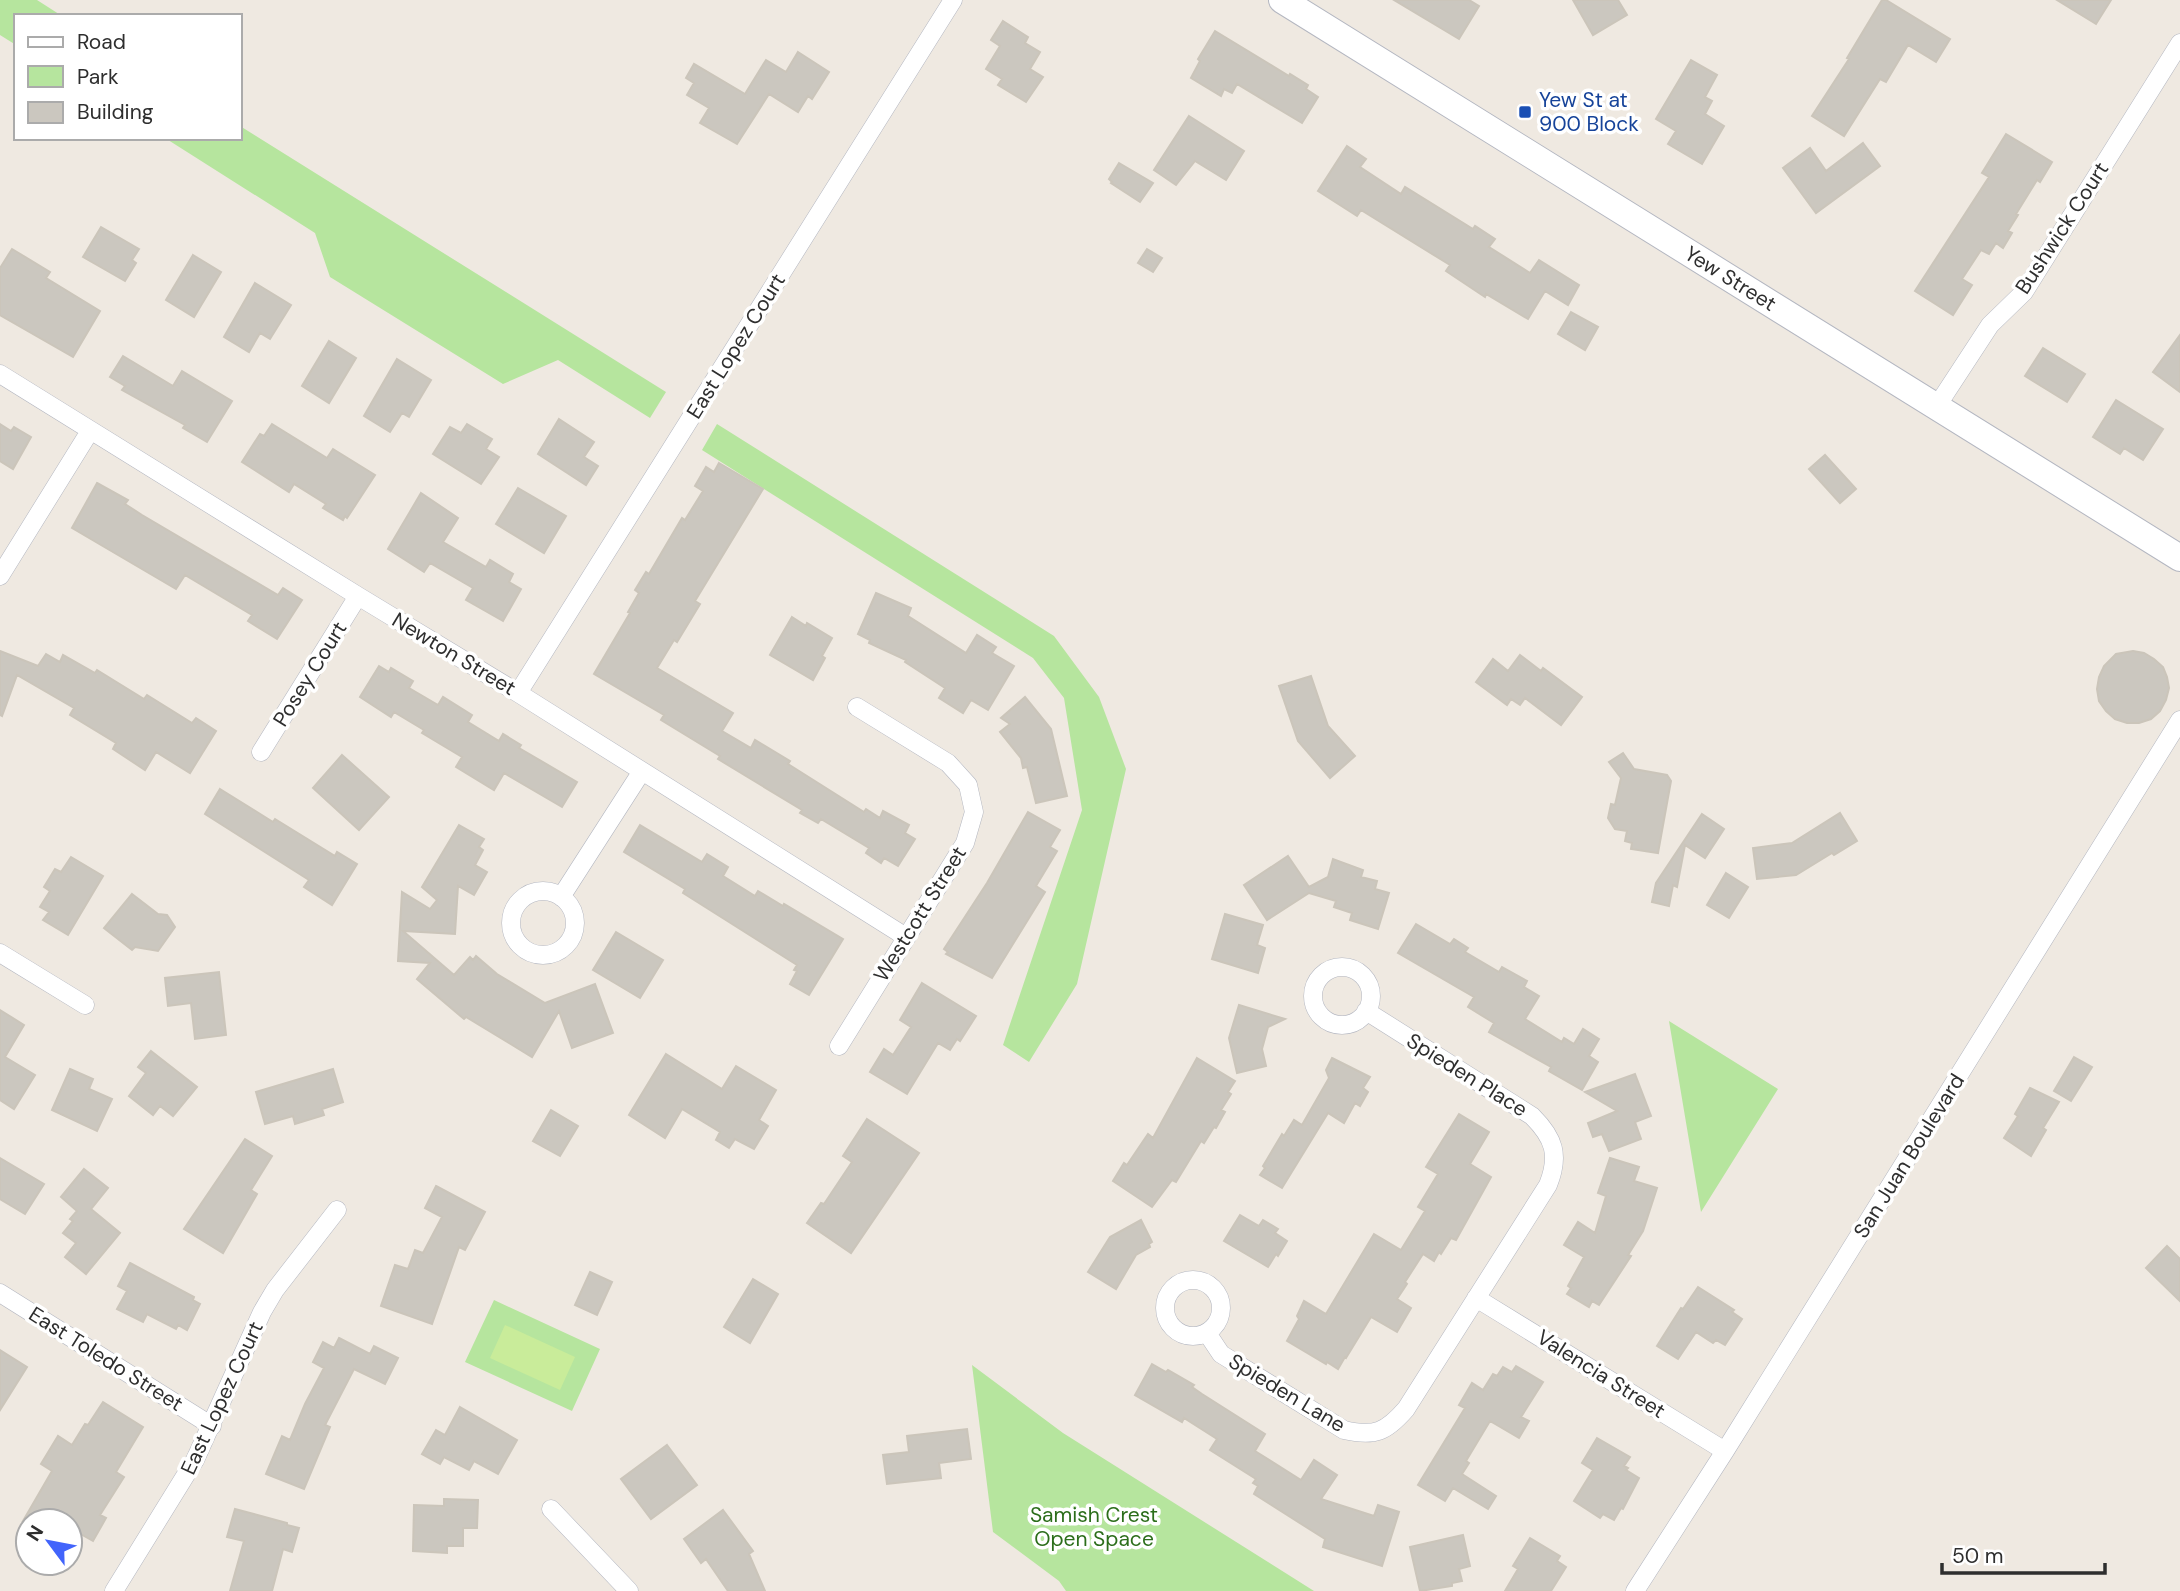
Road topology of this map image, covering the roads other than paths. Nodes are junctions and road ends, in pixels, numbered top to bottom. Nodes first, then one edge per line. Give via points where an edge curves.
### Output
1 (953, 0) edge
2 (1282, 0) edge
3 (2180, 43) edge
4 (0, 374) edge
5 (1937, 406) junction
6 (90, 431) junction
7 (2180, 558) edge
8 (0, 576) edge
9 (358, 596) junction
10 (518, 692) junction
11 (857, 707) dead end
12 (2180, 720) edge
13 (261, 752) dead end
14 (642, 772) junction
15 (561, 897) dead end
16 (906, 937) junction
17 (0, 953) edge
18 (85, 1005) dead end
19 (1366, 1011) dead end
20 (839, 1046) dead end
21 (337, 1210) dead end
22 (0, 1293) edge
23 (1476, 1298) junction
24 (1207, 1333) dead end
25 (212, 1426) junction
26 (1725, 1451) junction
27 (551, 1509) dead end
28 (114, 1591) edge
29 (629, 1591) edge
30 (1635, 1591) edge

1 - 10 street, East Lopez Court
2 - 5 street, Yew Street
3 - 5 street, Bushwick Court via 2024,292 1990,325
4 - 6 street, Newton Street
5 - 7 street, Yew Street
6 - 8 street
6 - 9 street, Newton Street
9 - 10 street, Newton Street
9 - 13 street, Posey Court
10 - 14 street, Newton Street
11 - 16 street, Westcott Street via 948,762 968,785 974,812 965,843
12 - 26 street, San Juan Boulevard
14 - 15 street
14 - 16 street, Newton Street
16 - 20 street, Westcott Street
17 - 18 street
19 - 23 street, Spieden Place via 1532,1116 1550,1140 1555,1168 1548,1185
21 - 25 street, East Lopez Court via 262,1312
22 - 25 street, East Toledo Street
23 - 24 street, Spieden Lane via 1406,1409 1380,1432 1344,1430 1221,1354
23 - 26 street, Valencia Street
25 - 28 street, East Lopez Court via 185,1480
26 - 30 street, San Juan Boulevard
27 - 29 street

